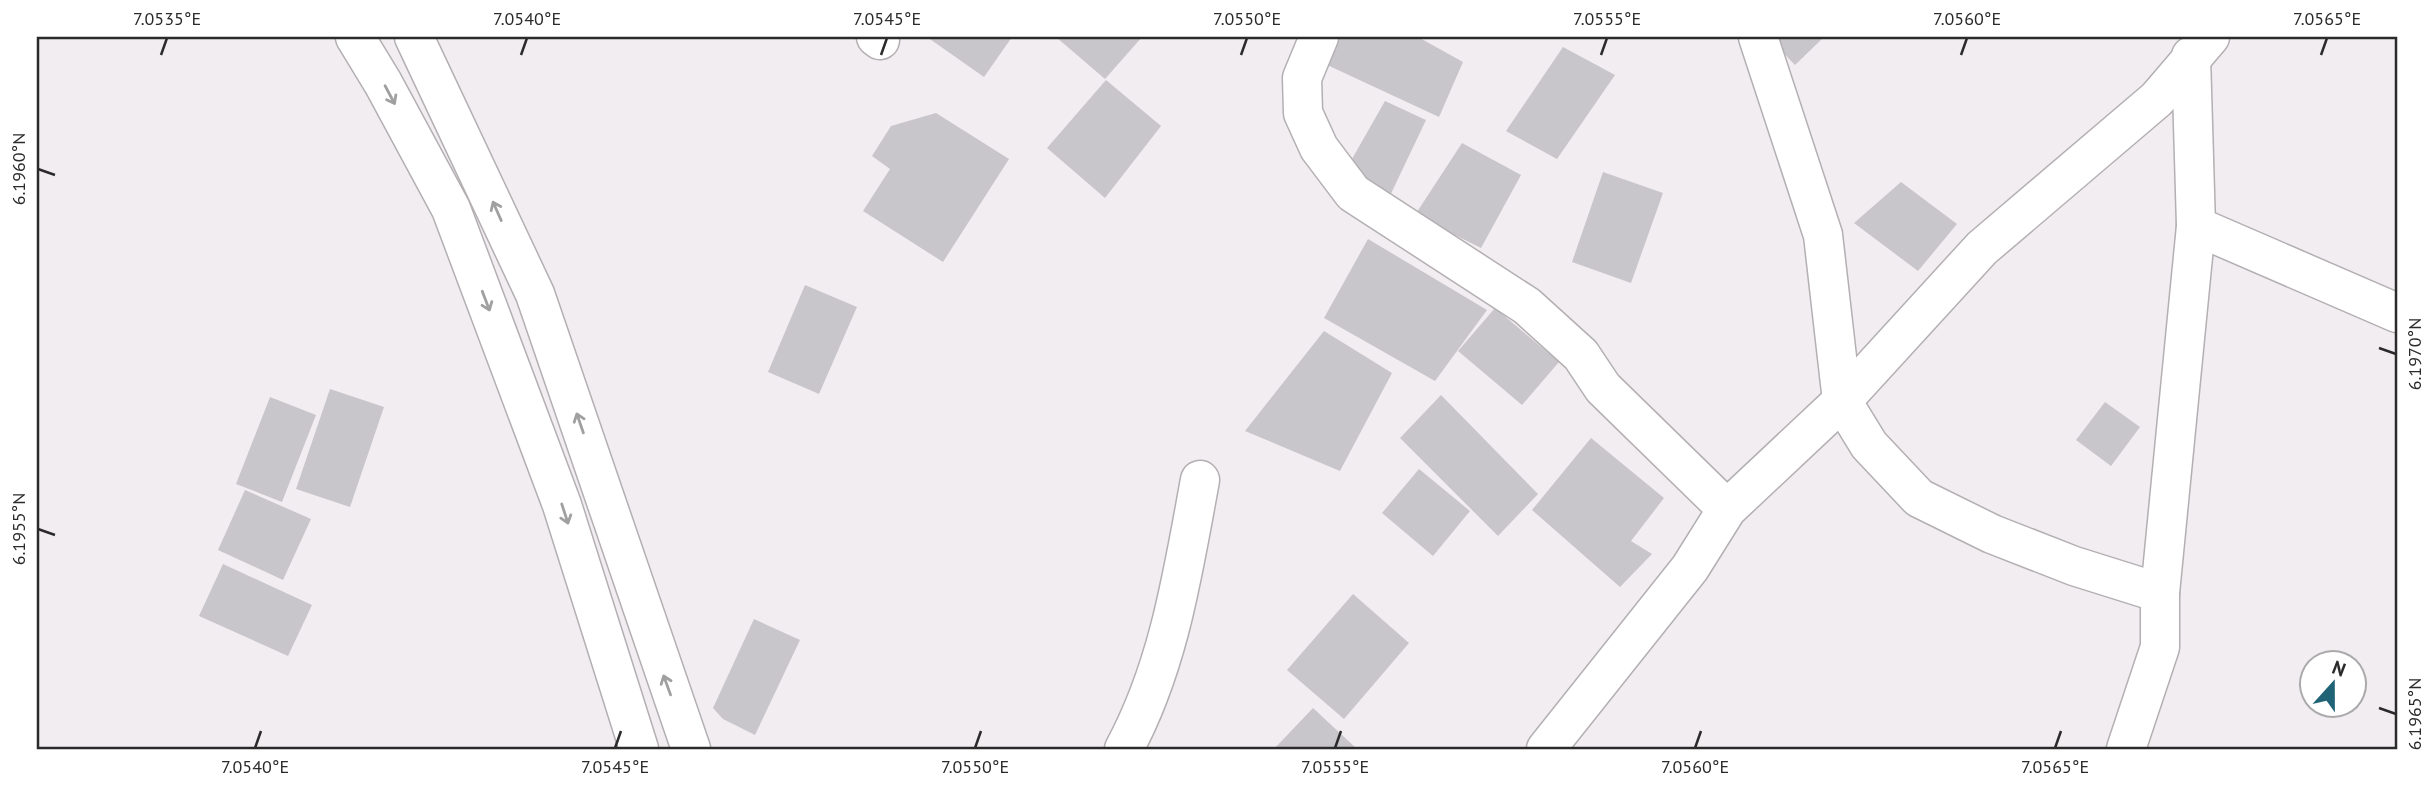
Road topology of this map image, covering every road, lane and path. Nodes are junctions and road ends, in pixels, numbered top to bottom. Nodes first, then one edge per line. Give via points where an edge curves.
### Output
1 (355, 37) edge
2 (414, 37) edge
3 (1320, 37) edge
4 (1758, 37) edge
5 (2201, 47) edge
6 (2196, 226) junction
7 (2397, 313) edge
8 (1842, 401) junction
9 (1200, 480) dead end
10 (1727, 509) junction
11 (2160, 593) junction
12 (639, 749) edge
13 (691, 749) edge
14 (1125, 749) edge
15 (1546, 749) edge
16 (2126, 749) edge

1 -> 12 street via 451,209 562,505
13 -> 2 street via 535,294
3 - 10 street via 1302,78 1303,113 1319,148 1353,193 1527,306 1581,355 1603,388
4 - 8 street via 1823,235
5 - 6 street
5 - 8 street via 2157,99 1982,248
6 - 7 street
6 - 11 street
8 - 10 street
8 - 11 street via 1868,445 1919,498 1992,534
9 - 14 street via 1173,625
10 - 15 street via 1658,610
11 - 16 street via 2160,647

